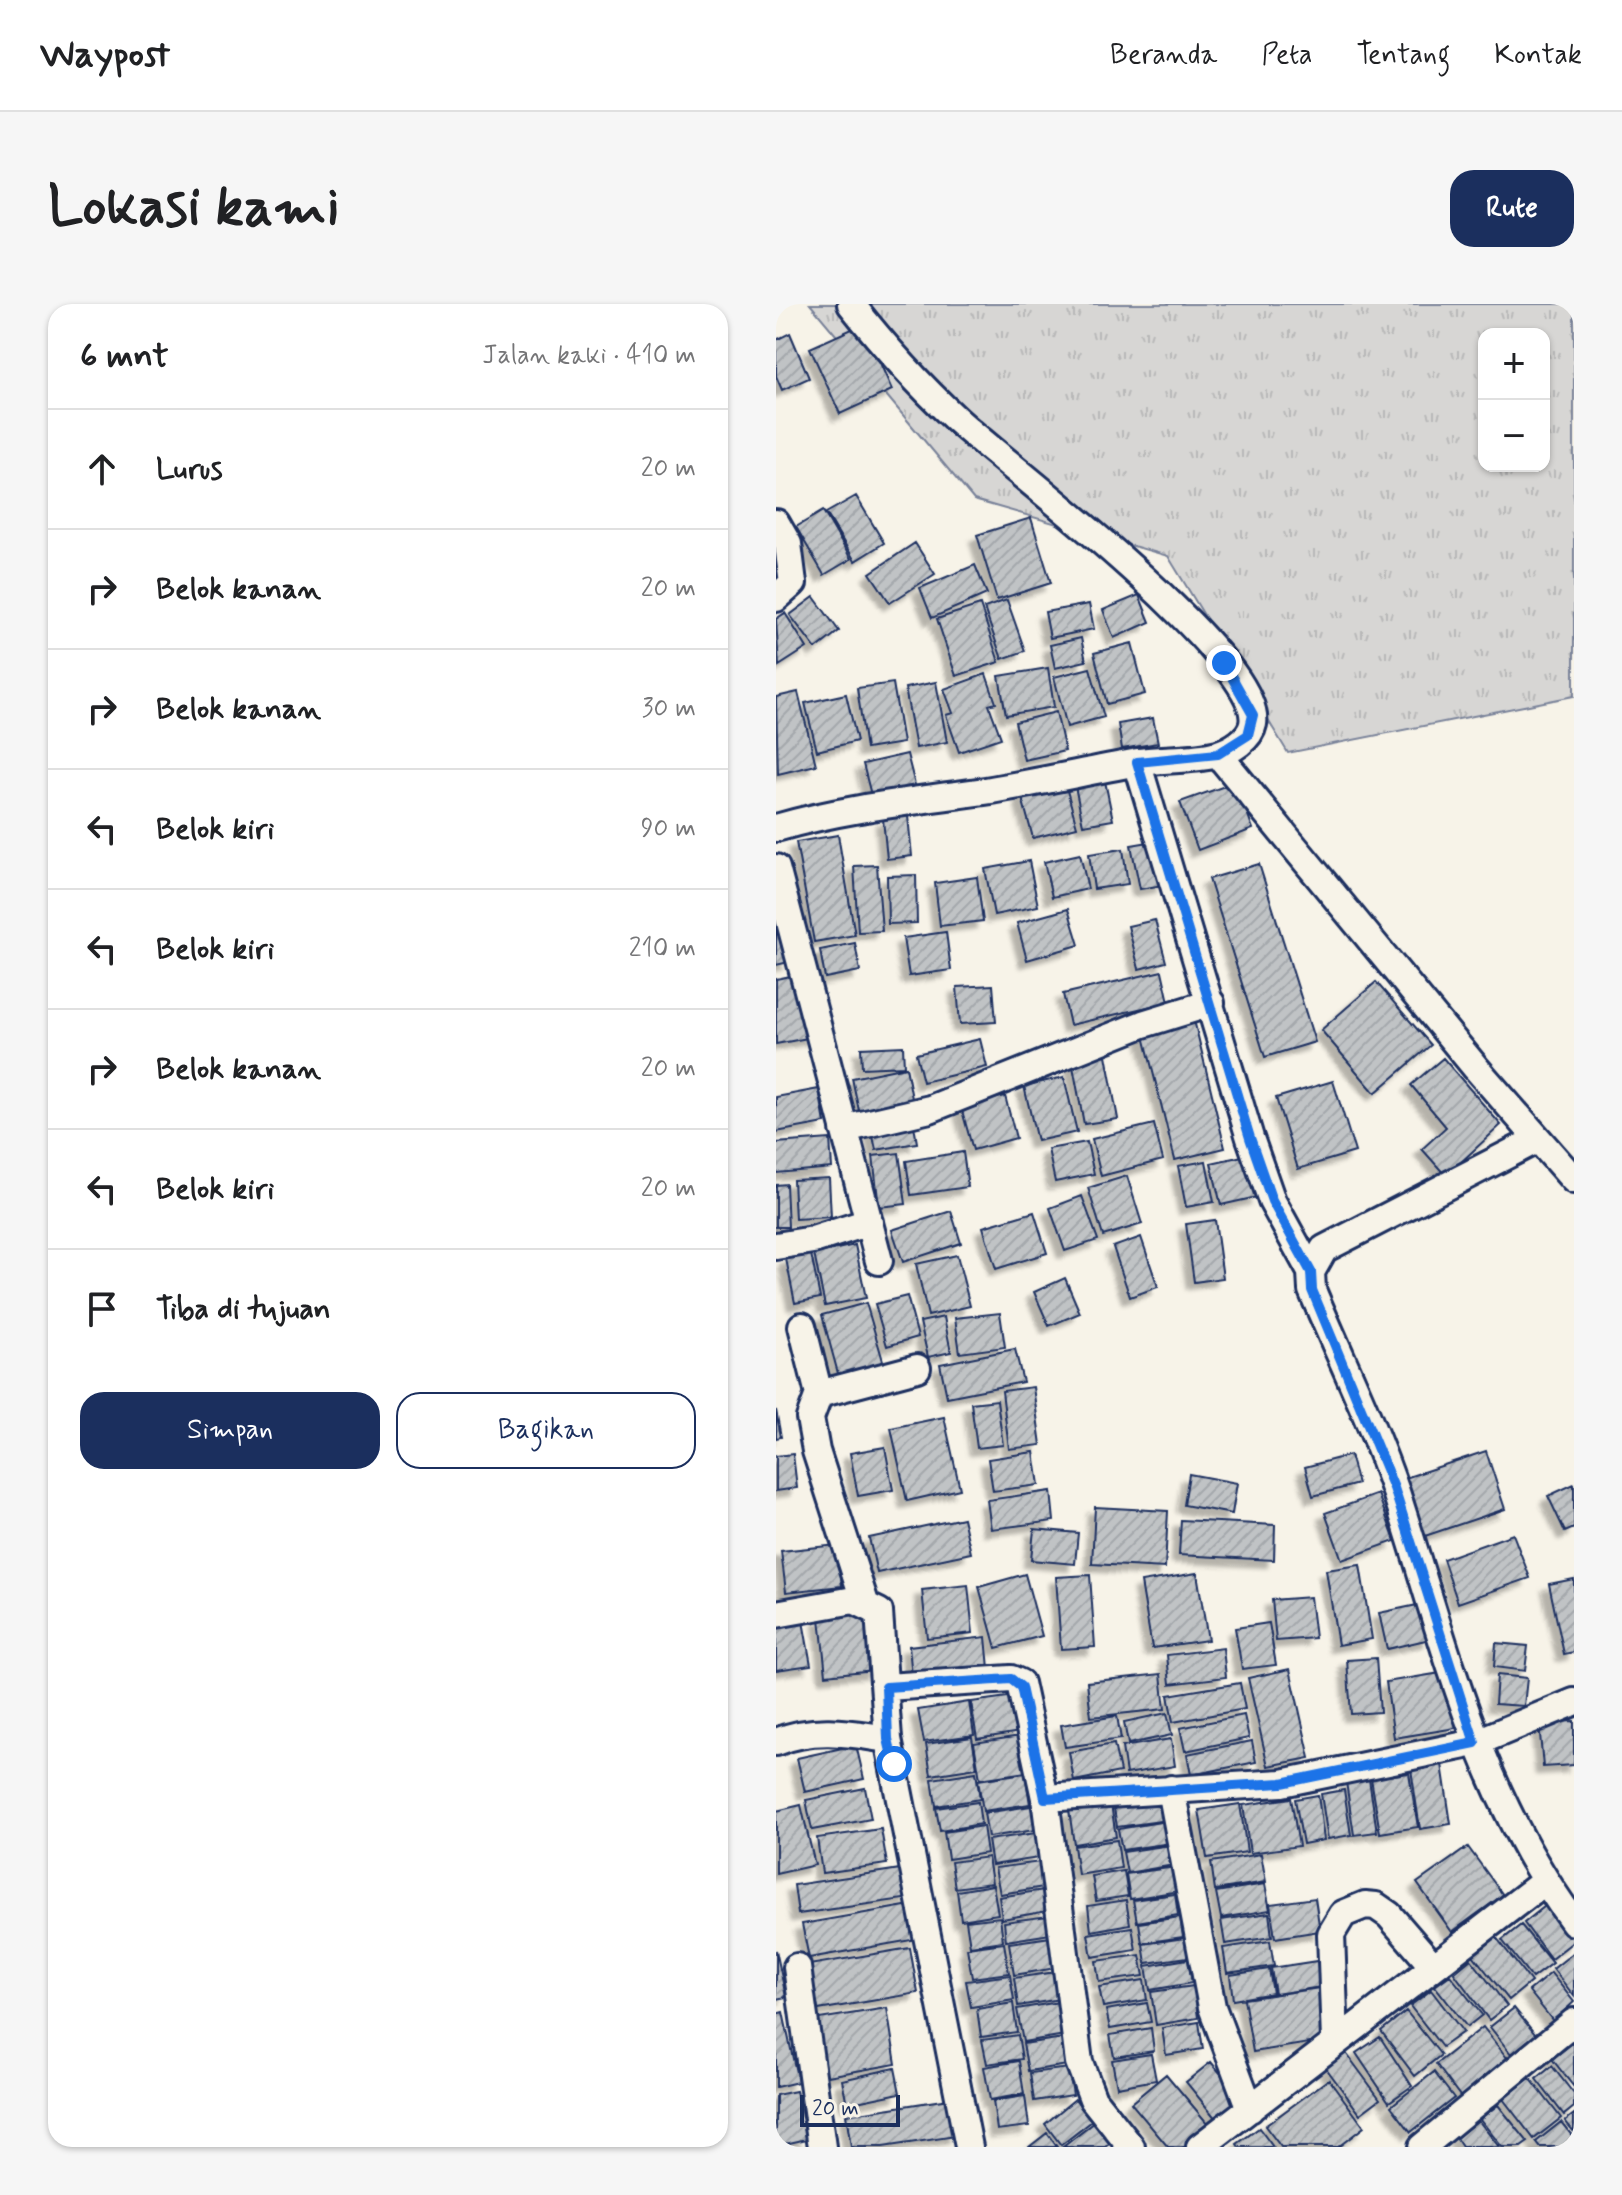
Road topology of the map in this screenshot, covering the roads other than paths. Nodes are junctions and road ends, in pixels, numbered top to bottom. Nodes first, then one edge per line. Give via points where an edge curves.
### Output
1 (851, 304) edge
2 (776, 523) edge
3 (776, 598) edge
4 (1218, 754) junction
5 (1137, 762) junction
6 (776, 828) edge
7 (776, 868) edge
8 (1211, 1003) junction
9 (844, 1129) junction
10 (1538, 1139) junction
11 (1574, 1180) edge
12 (869, 1222) junction
13 (776, 1246) edge
14 (879, 1261) dead end
15 (1311, 1272) junction
16 (802, 1326) dead end
17 (917, 1368) dead end
18 (819, 1394) junction
19 (865, 1603) junction
20 (776, 1614) edge
21 (886, 1687) junction
22 (1574, 1702) edge
23 (888, 1739) junction
24 (776, 1742) edge
25 (1475, 1743) junction
26 (1171, 1789) junction
27 (1045, 1798) junction
28 (1544, 1882) junction
29 (1574, 1922) edge
30 (1432, 1965) junction
31 (797, 1967) dead end
32 (1574, 2022) edge
33 (1335, 2041) junction
34 (1250, 2109) junction
35 (822, 2147) edge
36 (969, 2147) edge
37 (1131, 2147) edge
38 (1200, 2147) edge
39 (1422, 2147) edge

1 - 4 street via 887,350 958,421 1167,597 1224,663 1253,715 1253,725 1237,744
2 - 3 street via 788,544 793,583
4 - 5 street
4 - 10 street
5 - 6 street via 813,817
5 - 8 street
7 - 9 street
8 - 9 street via 1098,1041 930,1109
8 - 15 street via 1272,1201
9 - 12 street
10 - 11 street
10 - 15 street via 1324,1249
12 - 13 street
12 - 14 street
15 - 25 street via 1312,1290 1394,1488
16 - 18 street
17 - 18 street
18 - 19 street via 810,1418 816,1451
19 - 20 street via 854,1600
19 - 21 street via 879,1612
21 - 23 street
21 - 27 street via 1011,1679 1020,1683
22 - 25 street
23 - 24 street via 838,1731
23 - 36 street
25 - 26 street via 1282,1783
25 - 28 street
26 - 27 street
26 - 34 street via 1212,2007
27 - 37 street via 1079,2062 1093,2099
28 - 29 street
28 - 30 street
30 - 33 street
30 - 33 street via 1382,1910 1365,1905 1343,1914 1331,1934
31 - 35 street
32 - 39 street
33 - 34 street
34 - 38 street

